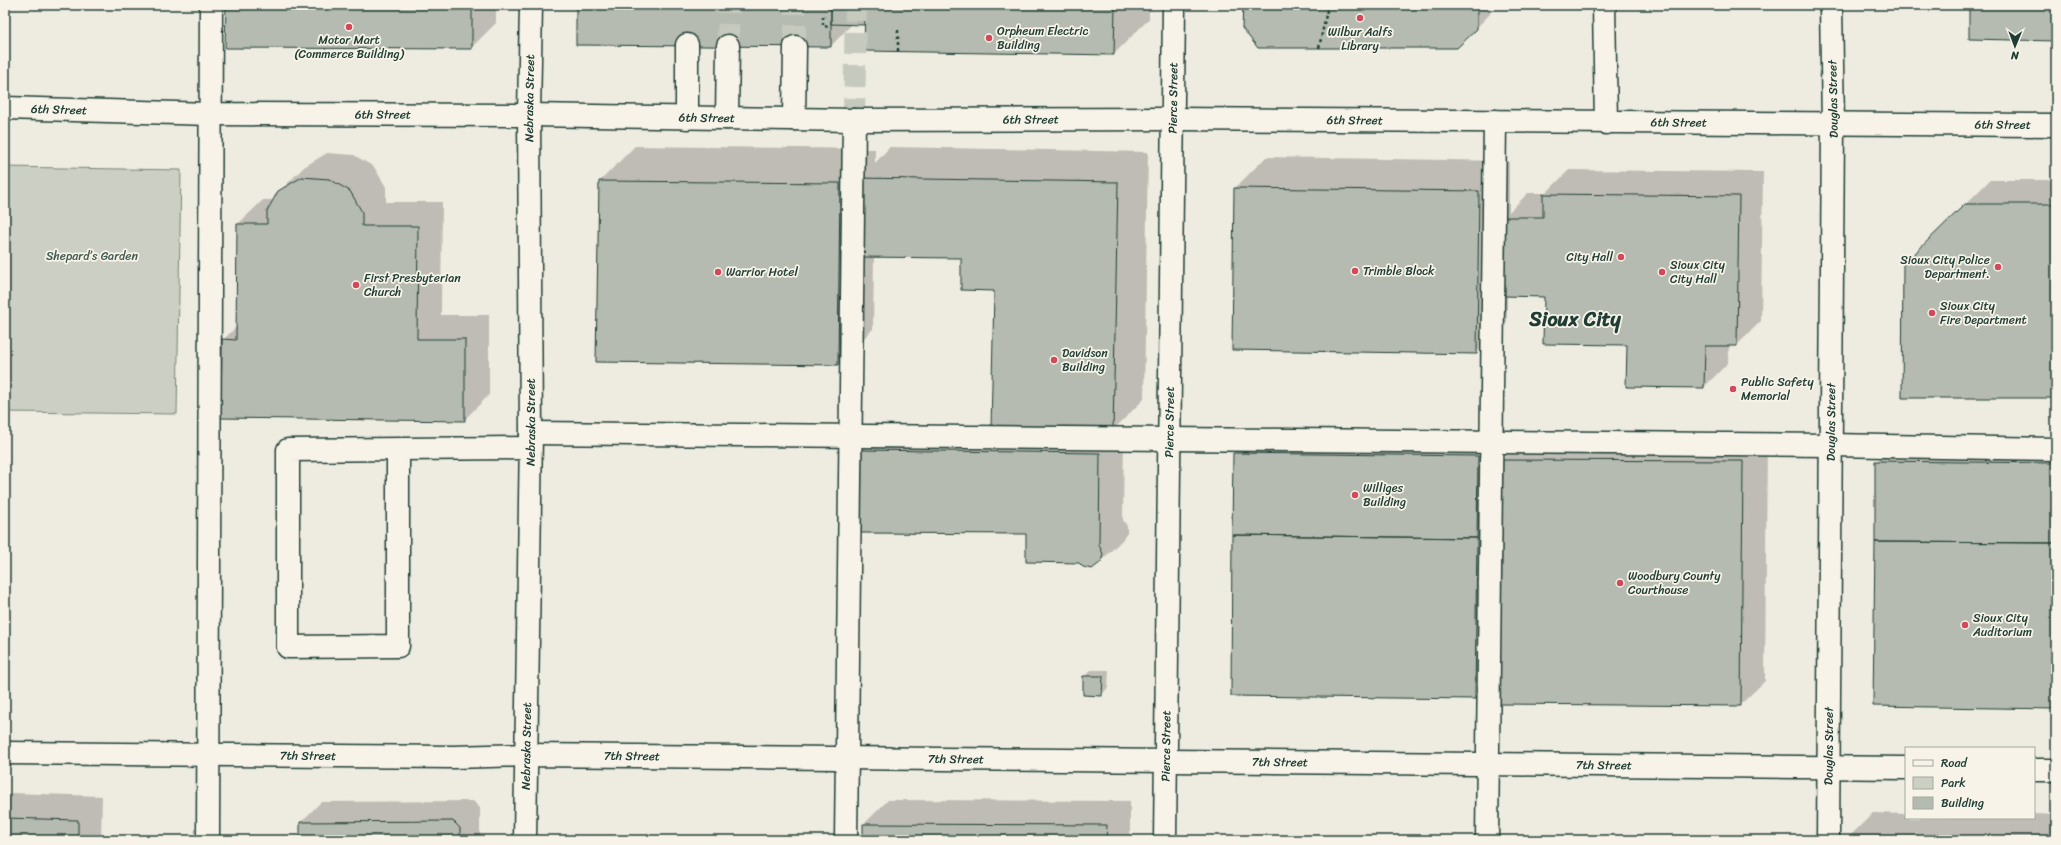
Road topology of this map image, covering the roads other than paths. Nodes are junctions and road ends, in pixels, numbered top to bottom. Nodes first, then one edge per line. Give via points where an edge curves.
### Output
1 (211, 5) edge
2 (531, 5) edge
3 (1174, 5) edge
4 (1604, 5) edge
5 (1831, 5) edge
6 (688, 45) dead end
7 (728, 46) tunnel mouth
8 (795, 47) tunnel mouth
9 (5, 108) edge
10 (210, 114) junction
11 (529, 115) junction
12 (687, 118) junction
13 (727, 118) junction
14 (794, 119) junction
15 (1173, 119) junction
16 (854, 120) junction
17 (1495, 121) junction
18 (1606, 123) junction
19 (1834, 124) junction
20 (2056, 125) edge
21 (849, 436) junction
22 (1170, 439) junction
23 (530, 440) junction
24 (1490, 443) junction
25 (1830, 445) junction
26 (2056, 449) edge
27 (398, 450) junction
28 (5, 753) edge
29 (526, 755) junction
30 (209, 756) junction
31 (845, 759) junction
32 (1165, 762) junction
33 (1488, 764) junction
34 (1829, 766) junction
35 (1905, 768) edge
36 (2035, 770) edge
37 (2056, 770) edge
38 (208, 840) edge
39 (525, 840) edge
40 (846, 840) edge
41 (1165, 840) edge
42 (1487, 840) edge
43 (1828, 840) edge

1 - 10 main road
2 - 11 main road, Nebraska Street
3 - 15 main road, Pierce Street
4 - 18 main road
5 - 19 main road, Douglas Street
6 - 12 main road
7 - 13 main road
8 - 14 main road
9 - 10 main road, 6th Street
10 - 11 main road, 6th Street
10 - 30 main road
11 - 12 main road, 6th Street
11 - 23 main road, Nebraska Street
12 - 13 main road, 6th Street
13 - 14 main road, 6th Street
14 - 16 main road, 6th Street
15 - 16 main road, 6th Street
15 - 17 main road, 6th Street
15 - 22 main road, Pierce Street
16 - 21 main road
17 - 18 main road, 6th Street
17 - 24 main road
18 - 19 main road, 6th Street
19 - 20 main road, 6th Street
19 - 25 main road, Douglas Street
21 - 22 main road
21 - 23 main road
21 - 31 main road
22 - 24 main road
22 - 32 main road, Pierce Street
23 - 27 main road
23 - 29 main road, Nebraska Street
24 - 25 main road
24 - 33 main road
25 - 26 main road
25 - 34 main road, Douglas Street
27 - 27 main road via 288,450 288,647 398,646
28 - 30 main road, 7th Street
29 - 30 main road, 7th Street
29 - 31 main road, 7th Street
29 - 39 main road, Nebraska Street
30 - 38 main road
31 - 32 main road, 7th Street
31 - 40 main road
32 - 33 main road, 7th Street
32 - 41 main road, Pierce Street
33 - 34 main road, 7th Street
33 - 42 main road
34 - 35 main road, 7th Street
34 - 43 main road, Douglas Street
36 - 37 main road

